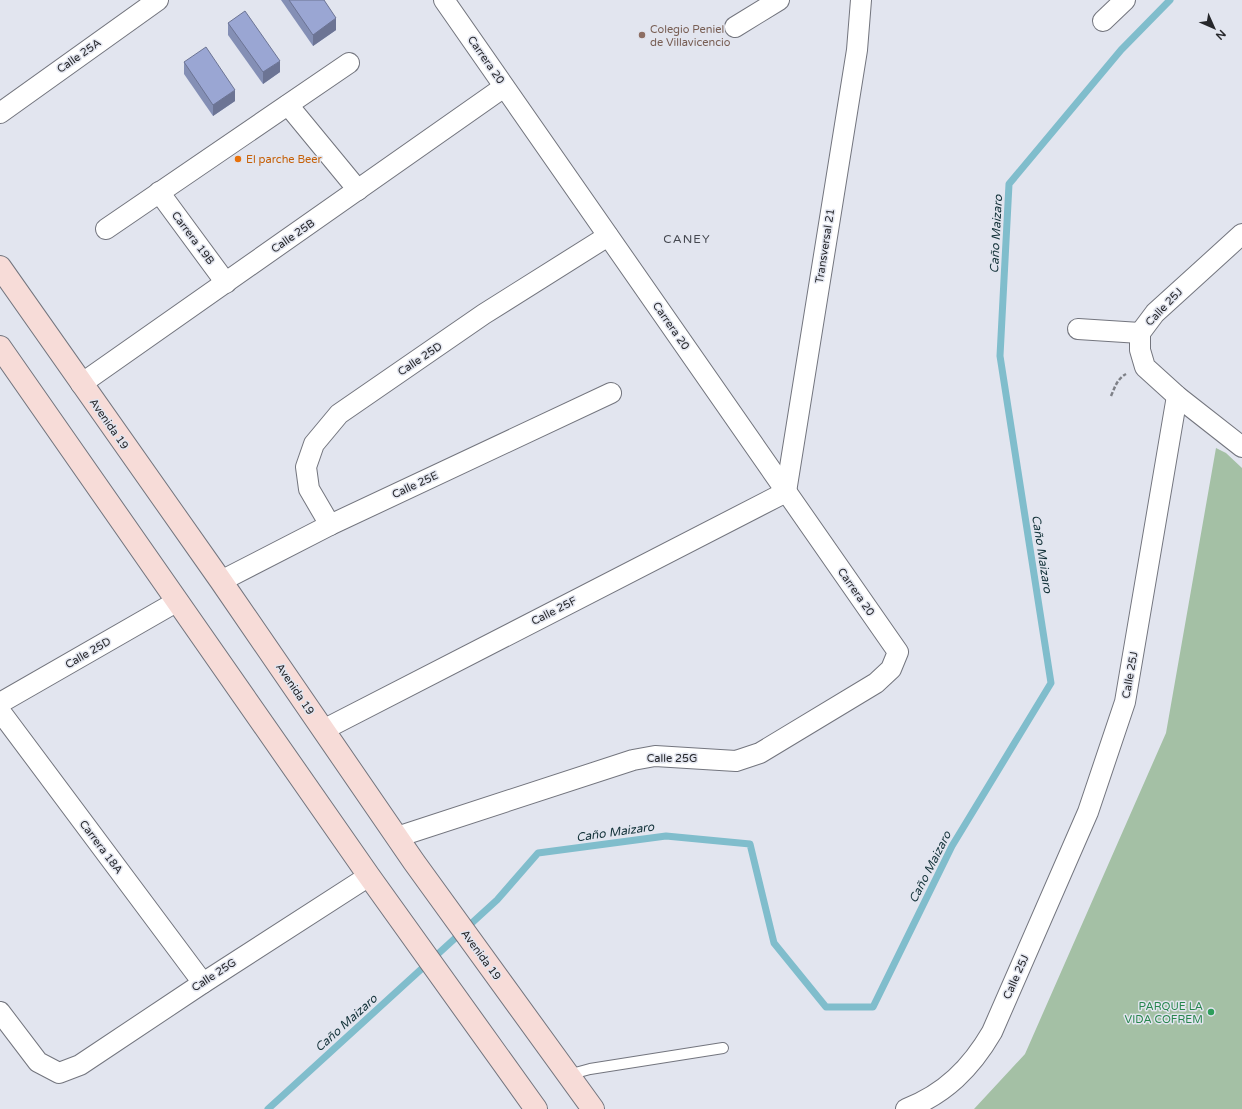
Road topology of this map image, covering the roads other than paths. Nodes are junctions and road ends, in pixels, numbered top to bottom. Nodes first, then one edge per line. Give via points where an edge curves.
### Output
1 (158, 0) edge
2 (444, 0) edge
3 (779, 0) edge
4 (861, 0) edge
5 (1125, 0) edge
6 (1103, 21) dead end
7 (735, 27) dead end
8 (349, 63) dead end
9 (504, 87) junction
10 (288, 105) junction
11 (0, 113) edge
12 (358, 190) junction
13 (159, 192) junction
14 (106, 229) dead end
15 (1242, 234) edge
16 (608, 236) junction
17 (0, 267) edge
18 (226, 283) junction
19 (1078, 329) dead end
20 (1140, 333) junction
21 (0, 346) edge
22 (81, 384) junction
23 (611, 393) dead end
24 (1176, 396) junction
25 (1242, 447) edge
26 (786, 492) junction
27 (330, 525) junction
28 (221, 581) junction
29 (176, 602) junction
30 (898, 652) joint
31 (0, 703) edge
32 (0, 711) edge
33 (322, 730) junction
34 (397, 837) junction
35 (369, 876) junction
36 (203, 982) junction
37 (0, 1012) edge
38 (723, 1048) dead end
39 (568, 1075) junction
40 (536, 1109) edge
41 (593, 1109) edge
42 (906, 1109) edge

1 - 11 street, Calle 25A
2 - 9 street, Carrera 20
3 - 7 street
4 - 26 street, Transversal 21 via 856,50
5 - 6 street
8 - 10 street
9 - 12 street, Calle 25B
9 - 16 street, Carrera 20
10 - 12 street
10 - 13 street
12 - 18 street, Calle 25B
13 - 14 street
13 - 18 street, Carrera 19B
15 - 20 street, Calle 25J via 1160,309
16 - 26 street, Carrera 20
16 - 27 street, Calle 25D via 484,314 339,414 314,444 306,467 309,489
17 - 22 main road, Avenida 19
18 - 22 street, Calle 25B
19 - 20 street
20 - 24 street, Calle 25J via 1140,350 1145,367
21 - 29 main road
22 - 28 main road, Avenida 19
23 - 27 street, Calle 25E
24 - 25 street
24 - 42 street, Calle 25J via 1125,702 1088,812 992,1032 980,1052 968,1068 937,1094
26 - 30 street, Carrera 20
26 - 33 street, Calle 25F
27 - 28 street, Calle 25E
28 - 33 main road, Avenida 19
29 - 31 street, Calle 25D
29 - 35 main road
30 - 34 street, Calle 25G via 891,669 876,682 760,753 736,761 655,756 633,760
32 - 36 street, Carrera 18A
33 - 34 main road, Avenida 19
34 - 39 main road, Avenida 19
35 - 36 street, Calle 25G
35 - 40 main road
36 - 37 street, Calle 25G via 80,1065 59,1073 38,1062
38 - 39 lane via 590,1069
39 - 41 main road, Avenida 19

